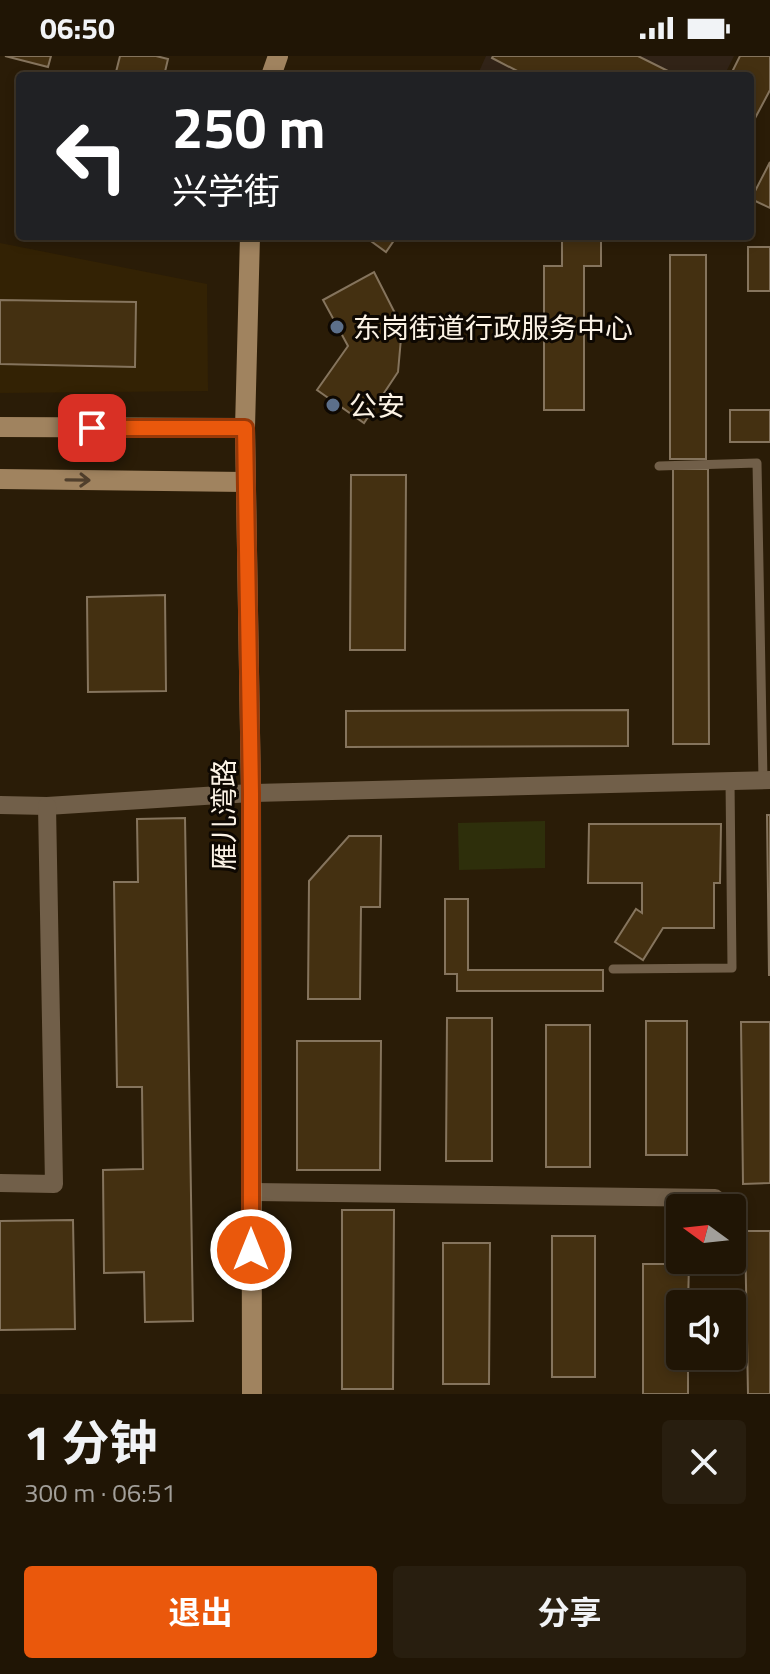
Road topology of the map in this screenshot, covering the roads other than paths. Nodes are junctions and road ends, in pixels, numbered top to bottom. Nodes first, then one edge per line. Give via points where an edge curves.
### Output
1 (250, 240) edge
2 (0, 427) edge
3 (245, 428) junction
4 (659, 466) dead end
5 (0, 479) edge
6 (245, 482) junction
7 (767, 780) edge
8 (730, 781) junction
9 (251, 793) junction
10 (0, 805) edge
11 (47, 806) junction
12 (613, 969) dead end
13 (0, 1183) edge
14 (251, 1192) junction
15 (666, 1197) edge
16 (252, 1394) edge

1 - 3 main road, 雁儿湾路
2 - 3 main road
3 - 6 main road, 雁儿湾路
4 - 7 lane via 757,463
5 -> 6 main road
6 - 9 main road, 雁儿湾路
7 - 8 street
8 - 9 street
8 - 12 lane via 732,968
9 - 11 street
9 - 14 main road, 雁儿湾路
10 - 11 street
11 - 13 street via 54,1184
14 - 15 street
14 - 16 main road, 雁儿湾路

